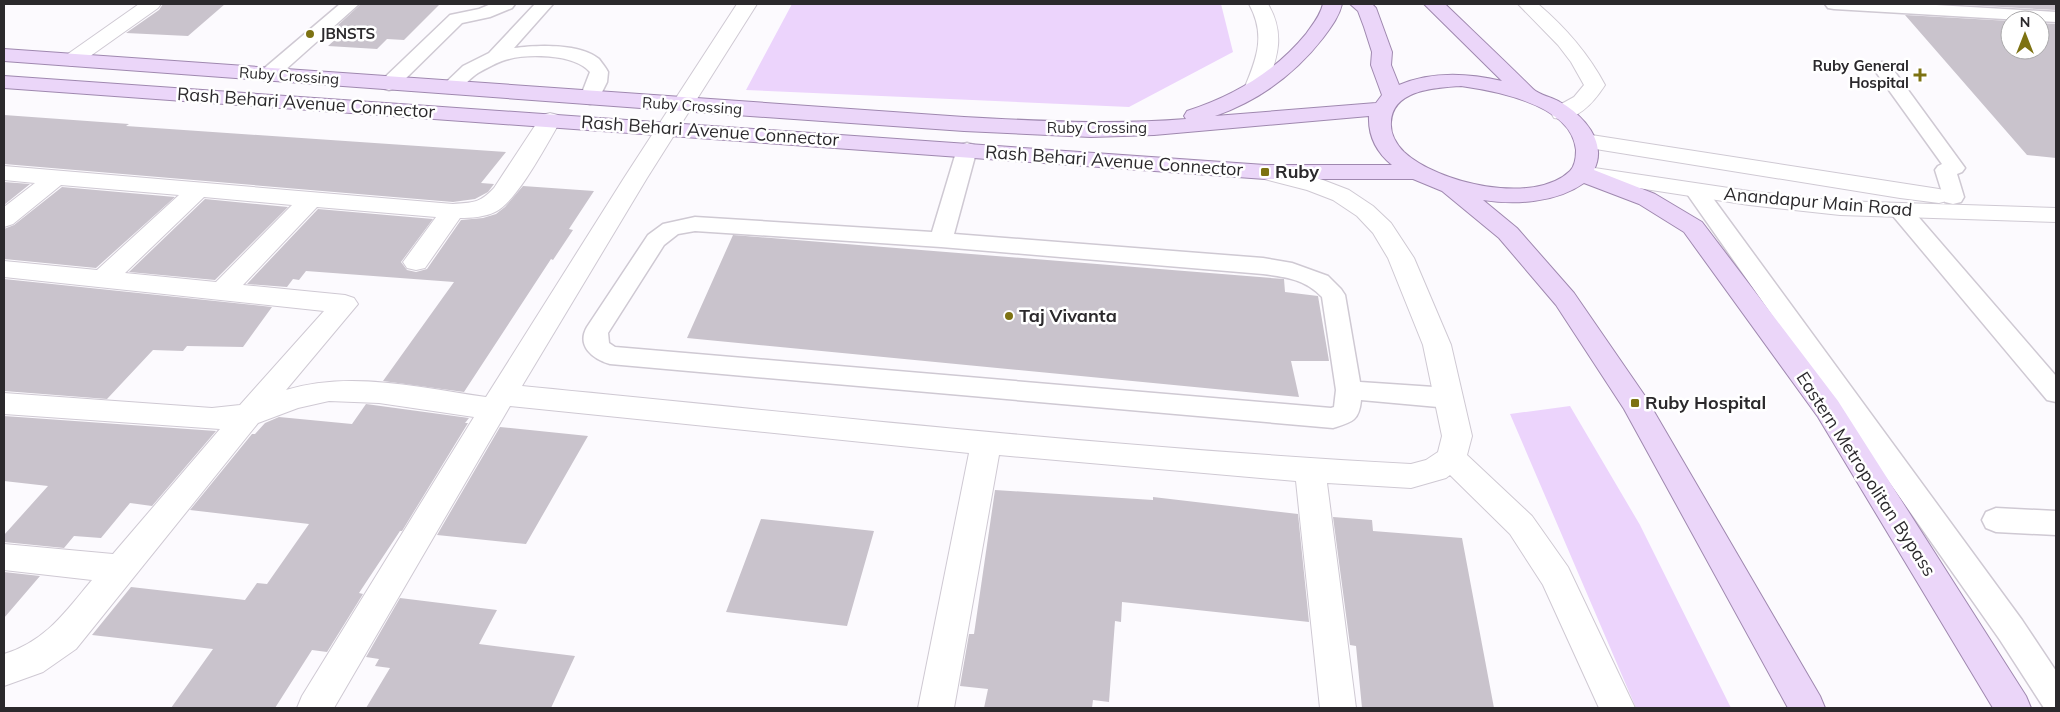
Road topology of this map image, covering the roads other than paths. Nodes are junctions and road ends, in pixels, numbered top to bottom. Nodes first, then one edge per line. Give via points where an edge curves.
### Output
1 (151, 4) edge
2 (350, 4) edge
3 (506, 4) edge
4 (544, 4) edge
5 (747, 4) edge
6 (1259, 4) edge
7 (1332, 4) edge
8 (1359, 4) edge
9 (1434, 4) edge
10 (1526, 4) edge
11 (1834, 4) edge
12 (2056, 17) edge
13 (4, 55) edge
14 (496, 57) junction
15 (72, 60) junction
16 (1882, 68) dead end
17 (268, 75) junction
18 (4, 82) edge
19 (389, 84) junction
20 (450, 88) junction
21 (1255, 89) junction
22 (590, 98) junction
23 (1543, 101) junction
24 (1387, 103) junction
25 (1562, 113) junction
26 (673, 116) junction
27 (550, 120) junction
28 (1154, 128) junction
29 (1585, 140) junction
30 (967, 149) junction
31 (1265, 172) junction
32 (1417, 172) junction
33 (4, 173) edge
34 (1581, 173) junction
35 (56, 177) junction
36 (1451, 186) junction
37 (199, 189) junction
38 (1696, 191) junction
39 (1953, 197) junction
40 (311, 199) junction
41 (453, 210) junction
42 (1901, 210) junction
43 (2056, 213) edge
44 (4, 219) edge
45 (941, 240) junction
46 (416, 262) dead end
47 (4, 269) edge
48 (103, 279) junction
49 (222, 291) junction
50 (2044, 367) edge
51 (1349, 390) junction
52 (2056, 393) edge
53 (1449, 398) junction
54 (498, 402) junction
55 (4, 403) edge
56 (248, 415) junction
57 (986, 443) junction
58 (1451, 458) junction
59 (1310, 469) junction
60 (1996, 520) dead end
61 (2056, 523) edge
62 (4, 557) edge
63 (122, 569) junction
64 (4, 670) edge
65 (2056, 698) edge
66 (315, 708) edge
67 (936, 708) edge
68 (1338, 708) edge
69 (1617, 708) edge
70 (1807, 708) edge
71 (2013, 708) edge

1 - 15 street
2 - 17 lane
3 - 19 lane via 456,19
4 - 14 lane
5 - 26 street
6 - 21 street via 1270,31 1269,55
7 - 21 main road via 1311,41 1278,74
8 - 24 main road via 1366,8 1382,52
9 - 23 main road via 1524,92
10 - 25 street via 1558,30 1583,62 1594,85 1582,102
11 - 12 lane
13 - 15 main road, Ruby Crossing
14 - 20 lane via 470,70
14 - 22 lane via 556,52 592,62 599,72
15 - 17 main road, Ruby Crossing
16 - 39 lane via 1955,168 1945,170
17 - 19 main road, Ruby Crossing
18 - 27 main road, Rash Behari Avenue Connector
19 - 20 main road, Ruby Crossing
20 - 22 main road, Ruby Crossing
21 - 28 main road via 1202,114
22 - 26 main road, Ruby Crossing
23 - 24 main road, Ruby Crossing via 1517,91 1461,80 1418,85
23 - 25 main road, Ruby Crossing
24 - 28 main road, Ruby Crossing
24 - 32 main road via 1378,124 1383,140 1396,157
25 - 29 main road, Ruby Crossing via 1577,126
26 - 27 main road, Rash Behari Avenue Connector
26 - 28 main road, Ruby Crossing via 1091,130
26 - 30 main road, Rash Behari Avenue Connector
26 - 54 street
27 - 41 street via 503,193 488,207
29 - 34 main road via 1588,155
29 - 39 street, Anandapur Main Road
30 - 31 main road, Rash Behari Avenue Connector
30 - 45 lane
31 - 32 main road, Rash Behari Avenue Connector
31 - 53 street via 1341,195 1365,211 1382,228 1401,258 1437,345
32 - 36 main road
33 - 35 street
34 - 36 main road via 1555,189 1532,194 1478,193
34 - 38 street, Anandapur Main Road
34 - 71 main road, Eastern Metropolitan Bypass via 1647,199 1692,227 1828,409
35 - 37 street
35 - 44 street
36 - 70 main road via 1508,234 1565,299 1635,403
37 - 40 street
37 - 48 street
38 - 42 street, Anandapur Main Road via 1840,208
38 - 65 lane via 2006,622
39 - 43 street, Anandapur Main Road
40 - 41 street
40 - 49 street
41 - 46 street
42 - 43 street, Anandapur Main Road
42 - 50 lane
45 - 51 lane via 1263,266 1292,271 1320,281 1333,295
45 - 51 lane via 695,224 671,228 656,240 596,333 597,347 610,355 1333,418 1348,412
47 - 48 street
48 - 49 street
49 - 56 street via 345,304
50 - 52 lane
51 - 53 lane
53 - 58 street via 1457,436
54 - 56 street via 329,391 294,398
54 - 57 street
54 - 66 street
55 - 56 street via 189,418
56 - 63 street
57 - 59 street via 1266,468
57 - 67 street
58 - 59 street via 1435,470 1411,476
58 - 69 street via 1521,525 1556,577
59 - 68 street
60 - 61 lane
62 - 63 street
63 - 64 street via 64,638 31,661

